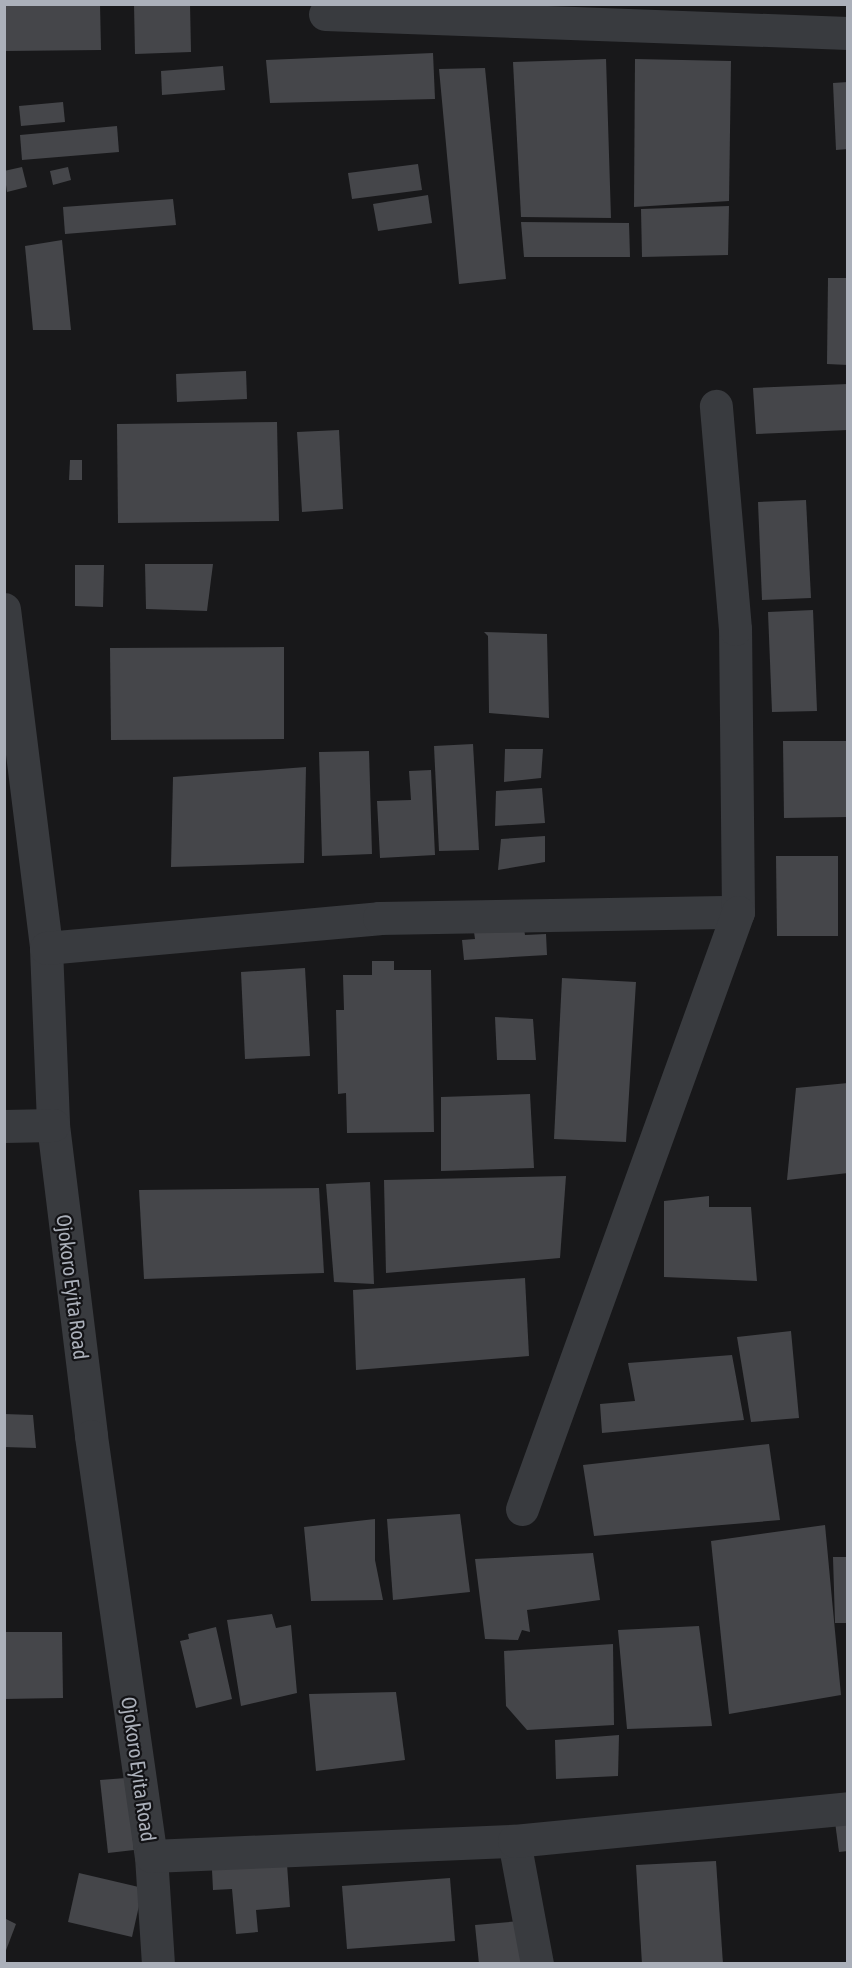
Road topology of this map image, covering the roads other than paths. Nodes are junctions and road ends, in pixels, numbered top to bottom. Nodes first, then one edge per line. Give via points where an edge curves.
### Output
1 (325, 14) dead end
2 (848, 33) edge
3 (716, 406) dead end
4 (4, 609) edge
5 (738, 912) junction
6 (46, 948) junction
7 (53, 1125) junction
8 (4, 1126) edge
9 (522, 1509) dead end
10 (848, 1808) edge
11 (514, 1841) junction
12 (151, 1856) junction
13 (158, 1964) edge
14 (537, 1964) edge

1 - 2 street
3 - 5 street via 735,629
4 - 6 street, Ojokoro Eyita Road
5 - 6 street via 379,918
5 - 9 street
6 - 7 street, Ojokoro Eyita Road
7 - 8 street
7 - 12 street, Ojokoro Eyita Road
10 - 11 street
11 - 12 street
11 - 14 street
12 - 13 street, Ojokoro Eyita Road

